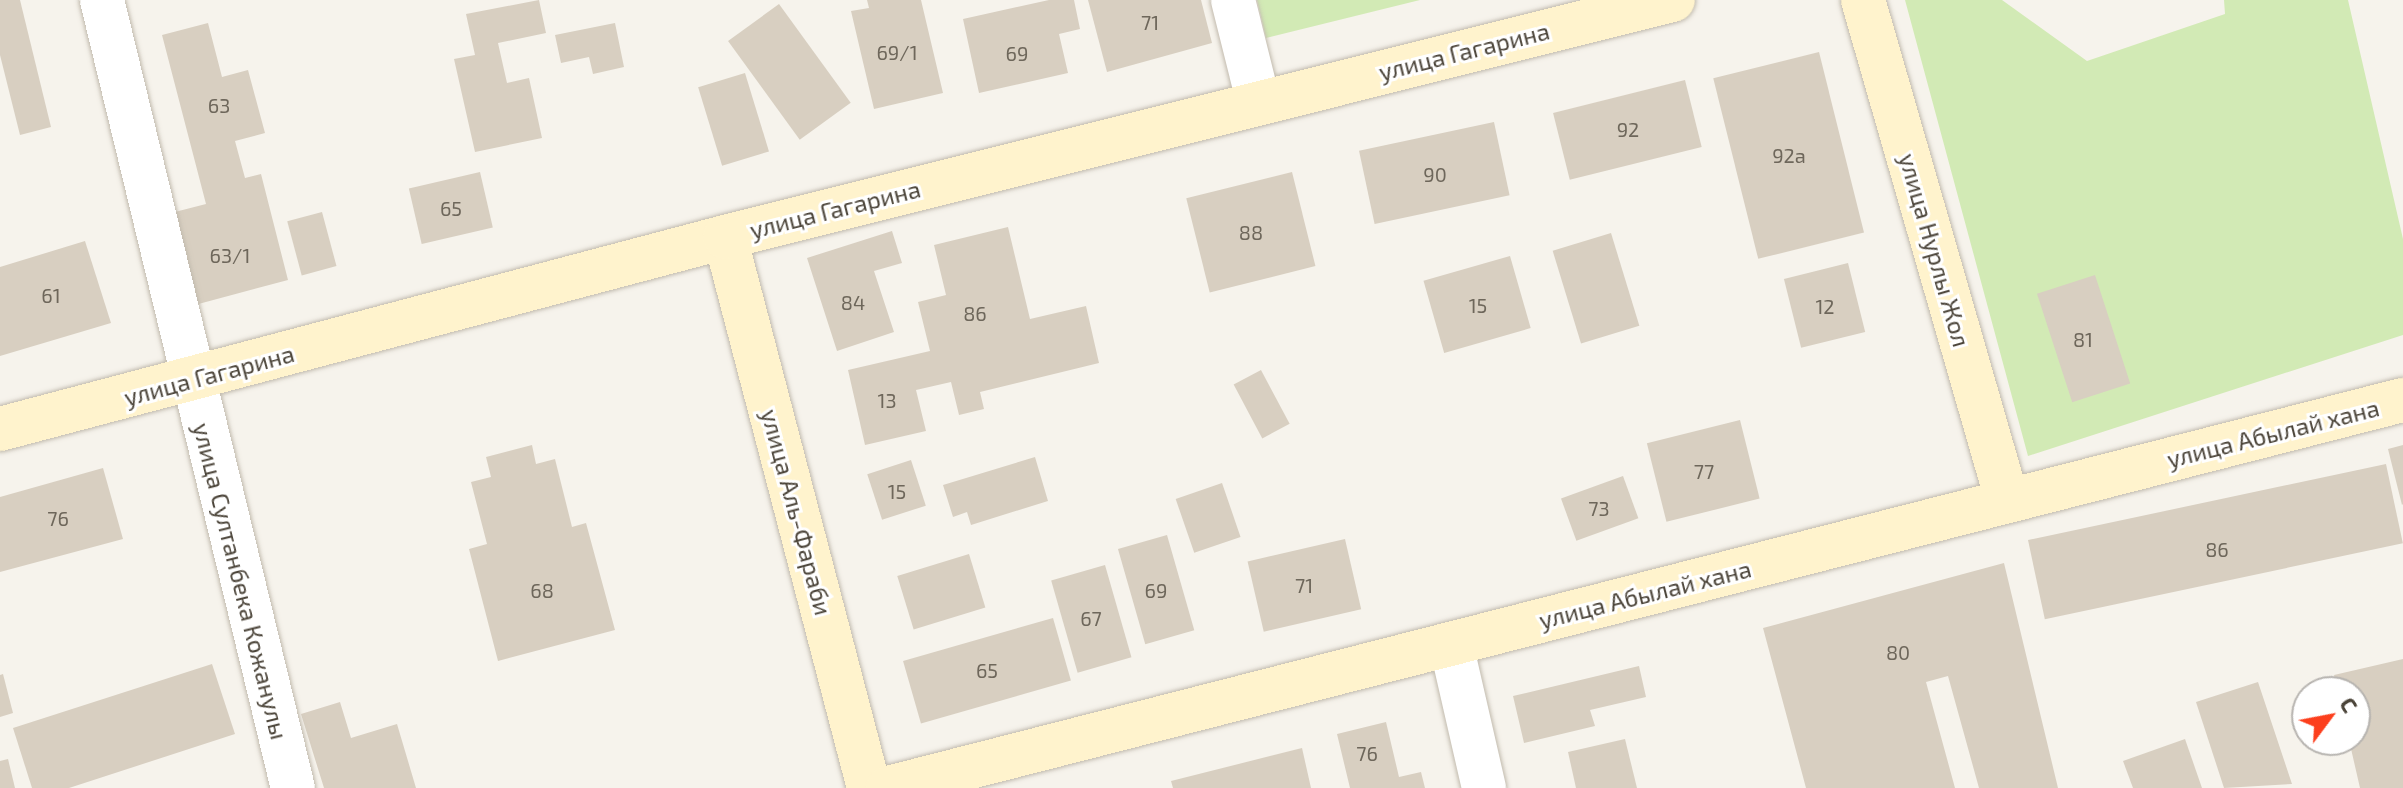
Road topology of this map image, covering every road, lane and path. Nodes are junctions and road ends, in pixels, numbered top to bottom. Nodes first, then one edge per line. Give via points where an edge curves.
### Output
1 (102, 0) edge
2 (1233, 0) edge
3 (1673, 0) edge
4 (1863, 0) edge
5 (1258, 100) junction
6 (725, 237) junction
7 (191, 380) junction
8 (2403, 400) edge
9 (0, 429) edge
10 (2007, 500) junction
11 (1451, 644) junction
12 (293, 788) edge
13 (869, 788) edge
14 (888, 788) edge
15 (1484, 788) edge

1 - 7 street, улица Султанбека Кожанулы
2 - 5 street
3 - 5 main road, улица Гагарина
4 - 10 main road, улица Нурлы Жол
5 - 6 main road, улица Гагарина
6 - 7 main road, улица Гагарина
6 - 13 main road, улица Аль-Фараби
7 - 9 main road, улица Гагарина
7 - 12 street, улица Султанбека Кожанулы
8 - 10 main road, улица Абылай хана
10 - 11 main road, улица Абылай хана
11 - 14 main road, улица Абылай хана
11 - 15 street

